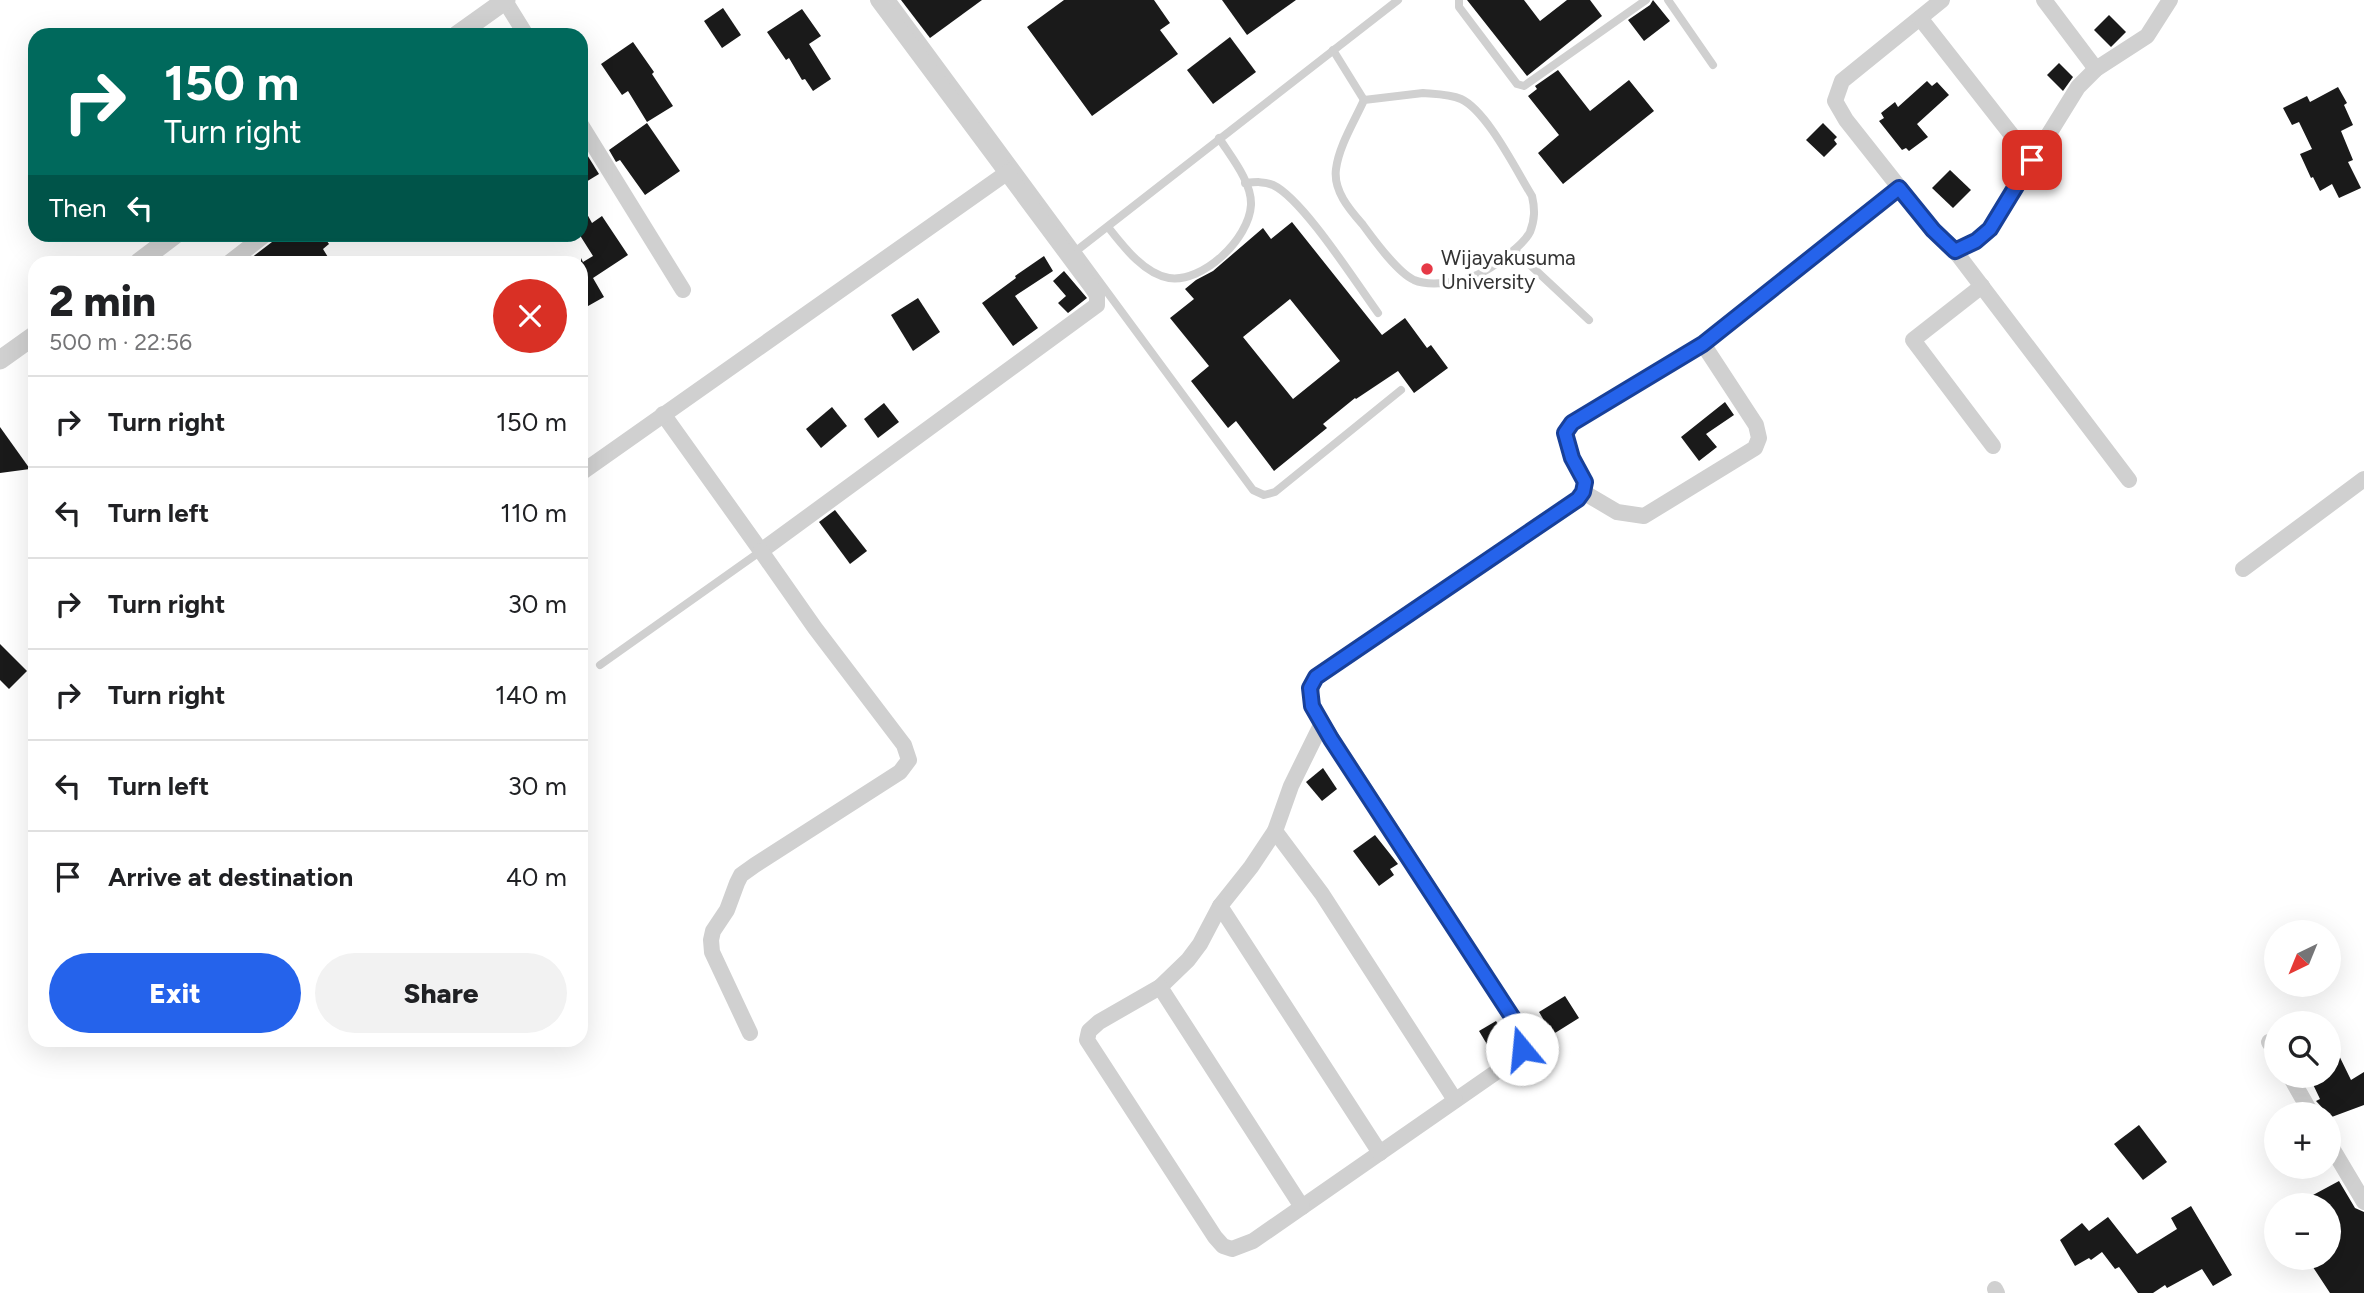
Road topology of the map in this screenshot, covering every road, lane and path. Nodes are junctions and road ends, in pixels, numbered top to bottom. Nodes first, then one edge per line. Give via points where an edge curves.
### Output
1 (505, 0) edge
2 (878, 0) edge
3 (892, 0) edge
4 (1398, 0) edge
5 (1459, 0) edge
6 (1646, 0) edge
7 (1668, 0) edge
8 (1942, 0) edge
9 (2044, 0) edge
10 (2170, 0) edge
11 (1920, 18) junction
12 (467, 28) edge
13 (522, 28) edge
14 (1333, 50) junction
15 (1713, 65) dead end
16 (2096, 69) junction
17 (1364, 100) junction
18 (588, 136) edge
19 (1219, 138) junction
20 (2032, 160) junction
21 (1008, 172) junction
22 (1245, 183) junction
23 (1899, 188) junction
24 (1108, 227) junction
25 (167, 242) edge
26 (256, 242) edge
27 (1514, 250) junction
28 (1076, 251) junction
29 (1955, 251) junction
30 (150, 256) edge
31 (238, 256) edge
32 (1982, 286) junction
33 (683, 290) dead end
34 (1378, 313) dead end
35 (1588, 320) dead end
36 (28, 340) edge
37 (1703, 344) junction
38 (0, 360) edge
39 (1401, 390) dead end
40 (663, 414) junction
41 (1993, 446) dead end
42 (588, 468) edge
43 (2129, 480) dead end
44 (2364, 480) edge
45 (1583, 492) junction
46 (761, 551) junction
47 (2243, 569) dead end
48 (600, 665) dead end
49 (1322, 723) junction
50 (1275, 831) junction
51 (1220, 906) junction
52 (1160, 987) junction
53 (750, 1033) dead end
54 (1455, 1100) junction
55 (1380, 1153) junction
56 (2341, 1163) edge
57 (2364, 1202) edge
58 (1302, 1207) junction

1 - 12 street
1 - 13 street
2 - 21 street
3 - 28 lane
4 - 14 lane
5 - 6 lane via 1459,7 1524,86
7 - 15 lane
8 - 11 street
9 - 16 street
10 - 16 street via 2147,36
11 - 20 street
11 - 23 street via 1842,81 1835,101
14 - 17 lane
14 - 19 lane
16 - 20 street via 2078,87
17 - 27 lane via 1423,93 1451,95 1478,110 1532,195 1535,211 1529,234
17 - 27 lane via 1335,171 1344,202 1386,255 1413,279 1434,283 1476,275
18 - 33 street
19 - 22 lane
19 - 24 lane
20 - 29 street via 1990,229
21 - 40 street
21 - 46 street via 1097,295 1097,305
22 - 24 lane via 1251,206 1237,241 1186,278 1168,278 1152,271
22 - 34 lane via 1267,183 1287,194
23 - 29 street
23 - 37 street
24 - 28 lane
25 - 30 street
26 - 31 street
27 - 35 lane
28 - 39 lane via 1253,490 1264,495 1275,492
29 - 32 street
32 - 41 street via 1913,340
32 - 43 street
36 - 38 street
37 - 45 street via 1572,423 1565,433 1585,482
37 - 45 street via 1756,425 1759,438 1755,448 1644,516 1617,512
40 - 42 street
40 - 46 street
44 - 47 street
45 - 49 street via 1554,518 1316,677 1310,688 1312,706
46 - 48 lane
46 - 53 street via 904,745 909,760 900,772 741,875 711,940 712,952
49 - 50 street
49 - 54 street via 1524,1035 1522,1049 1513,1059
50 - 51 street
50 - 54 street via 1322,894
51 - 52 street via 1200,944
51 - 55 street
52 - 58 street
52 - 58 street via 1090,1031 1087,1040 1094,1053 1223,1245 1233,1249 1253,1241
54 - 55 street
55 - 58 street
56 - 57 street

